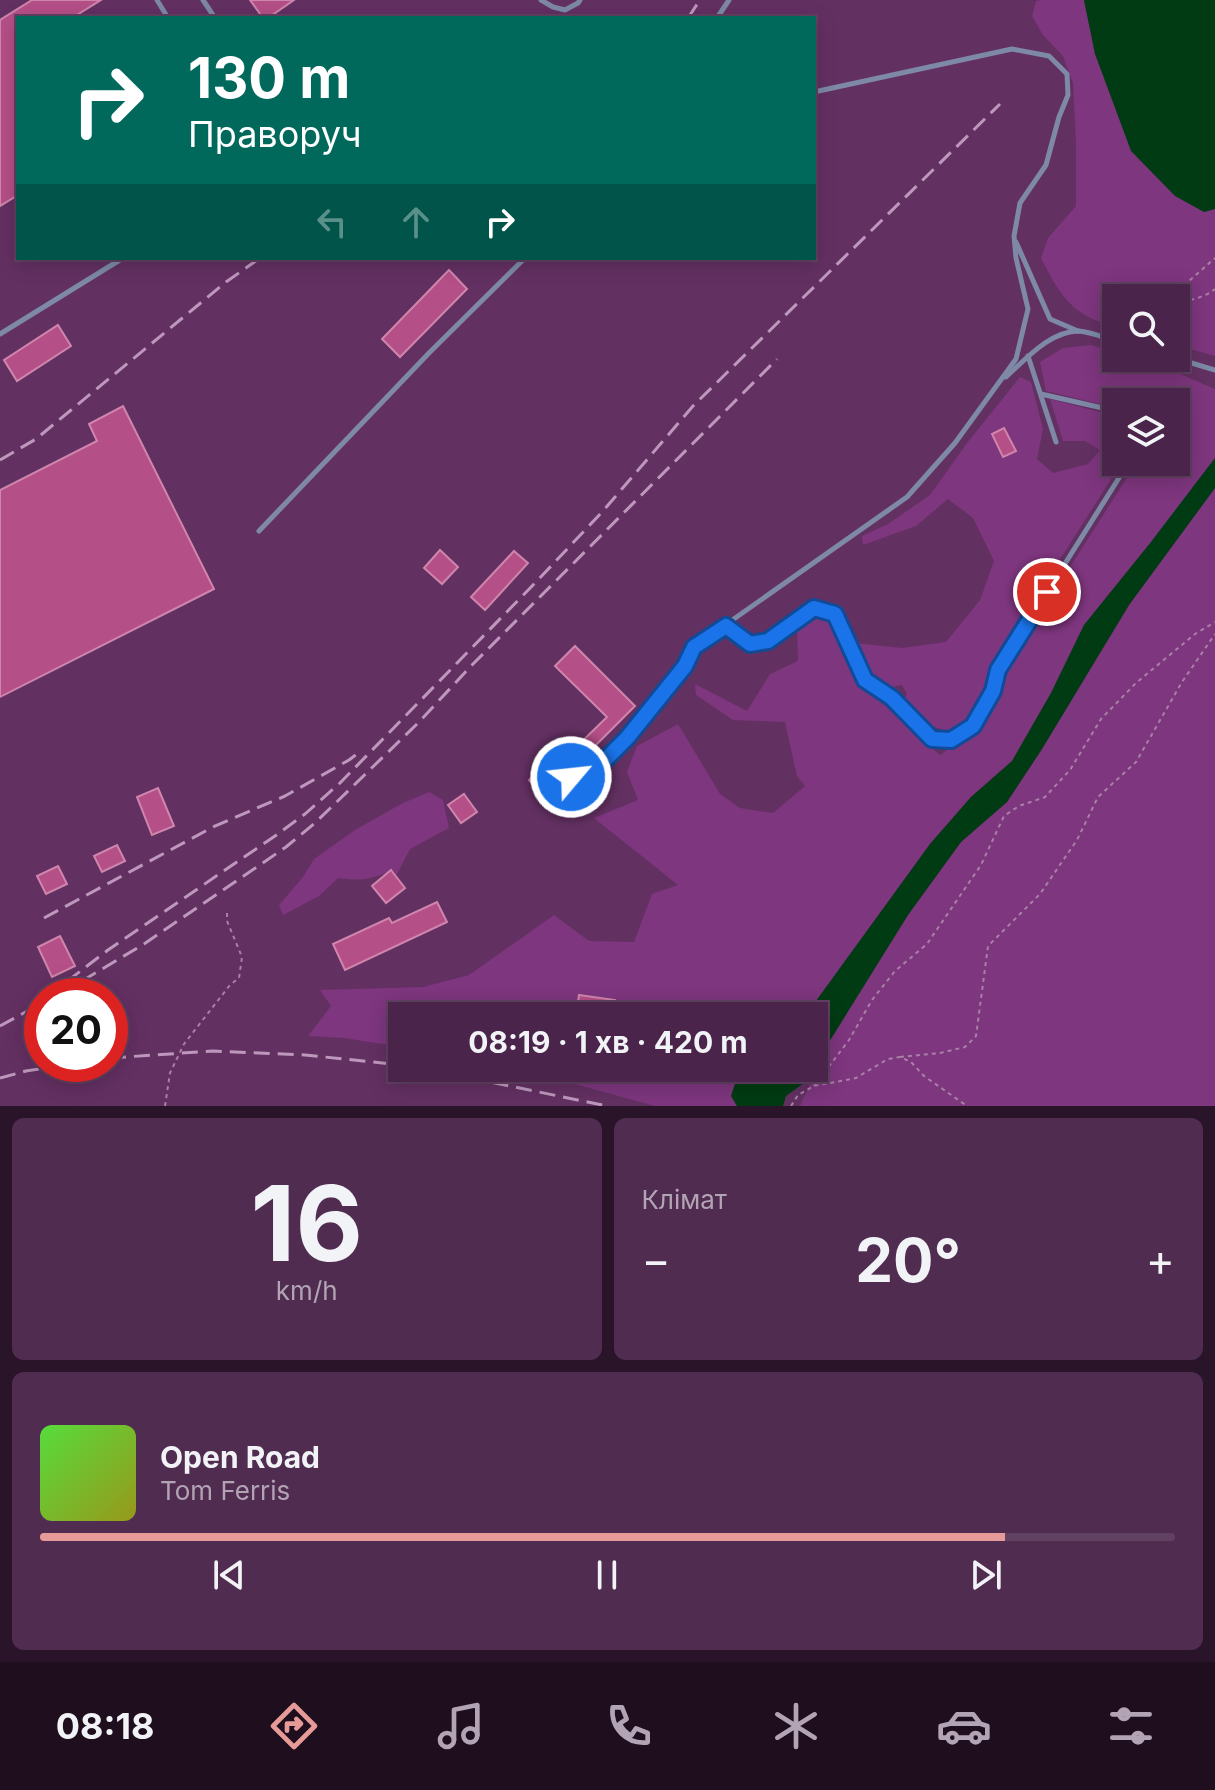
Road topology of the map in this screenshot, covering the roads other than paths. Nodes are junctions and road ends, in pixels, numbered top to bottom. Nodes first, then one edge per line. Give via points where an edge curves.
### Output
1 (541, 0) edge
2 (580, 0) edge
3 (816, 92) edge
4 (1014, 236) junction
5 (120, 260) edge
6 (523, 260) edge
7 (1079, 331) junction
8 (0, 334) edge
9 (1102, 337) edge
10 (1028, 356) junction
11 (1190, 362) edge
12 (1215, 370) edge
13 (997, 387) junction
14 (1041, 394) junction
15 (1102, 408) edge
16 (1056, 442) dead end
17 (1120, 476) edge
18 (259, 531) dead end
19 (726, 626) junction
20 (558, 740) dead end

1 - 2 lane via 565,10
3 - 4 lane via 1012,49 1049,56 1067,74 1068,95 1046,165 1020,203
4 - 7 lane via 1050,319
4 - 13 lane via 1028,309 1016,359
5 - 8 lane
6 - 18 lane
7 - 9 lane
7 - 10 lane via 1055,337
10 - 13 lane
10 - 14 lane
11 - 12 lane
13 - 19 lane via 907,497
14 - 15 lane
14 - 16 lane
17 - 19 lane via 998,670 973,726 951,740 932,739 892,698 865,680 835,614 814,608 768,641 750,644
19 - 20 lane via 694,647 685,666 595,770 571,777 555,771

